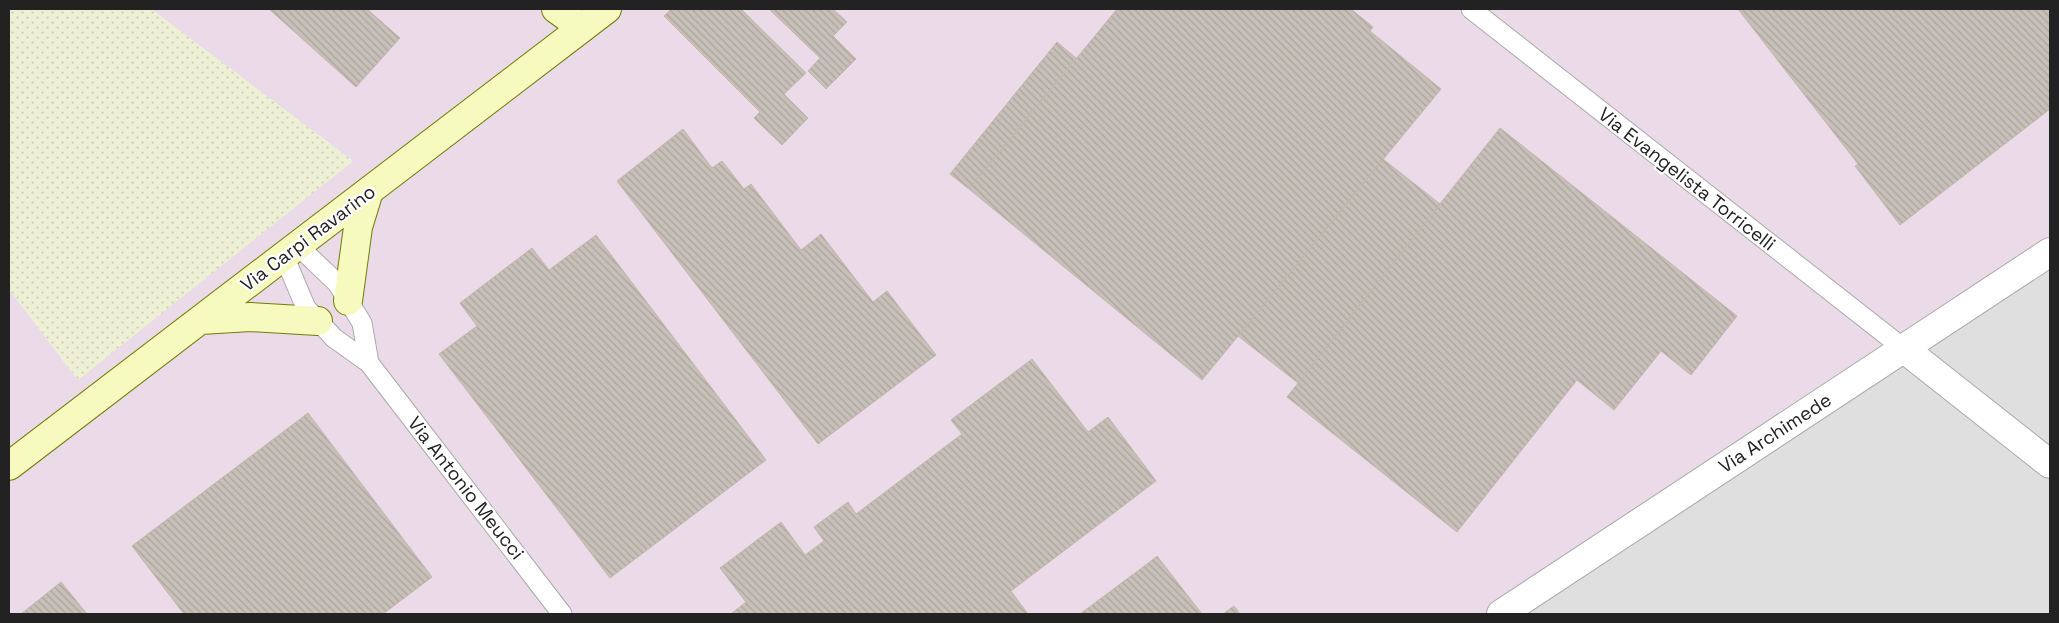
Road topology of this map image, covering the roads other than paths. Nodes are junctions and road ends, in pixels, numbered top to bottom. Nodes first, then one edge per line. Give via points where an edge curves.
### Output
1 (556, 9) edge
2 (607, 9) edge
3 (1471, 9) edge
4 (581, 27) junction
5 (369, 191) junction
6 (291, 251) junction
7 (2050, 252) edge
8 (348, 301) junction
9 (201, 320) junction
10 (318, 321) junction
11 (1903, 348) junction
12 (369, 363) junction
13 (2050, 464) edge
14 (9, 466) edge
15 (562, 614) edge
16 (1501, 614) edge

1 - 4 main road
2 - 4 main road, Via Carpi Ravarino
3 - 11 lane, Via Evangelista Torricelli
4 - 5 main road, Via Carpi Ravarino
5 - 6 main road, Via Carpi Ravarino
5 - 8 main road via 358,227
6 - 8 lane, Via Antonio Meucci via 337,283
6 - 9 main road, Via Carpi Ravarino
6 - 10 lane, Via Antonio Meucci via 306,308
7 - 11 street, Via Archimede
8 - 12 lane, Via Antonio Meucci via 362,323
9 - 10 main road
9 - 14 main road, Via Carpi Ravarino
10 - 12 lane, Via Antonio Meucci via 334,338
11 - 13 street
11 - 16 street, Via Archimede
12 - 15 lane, Via Antonio Meucci

